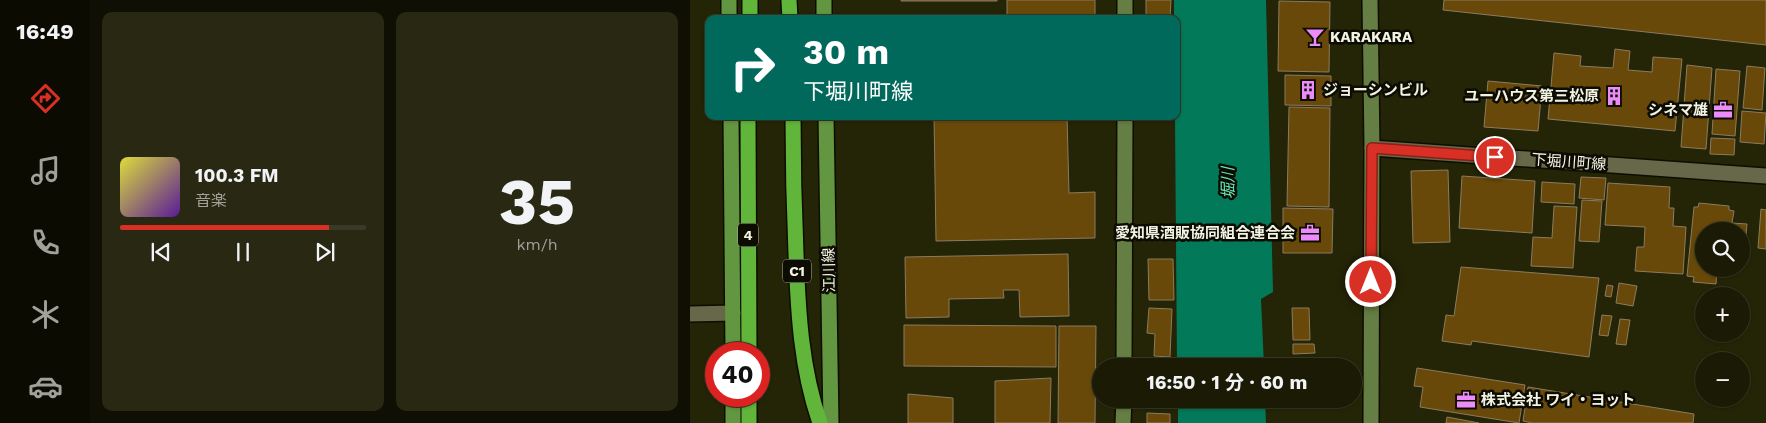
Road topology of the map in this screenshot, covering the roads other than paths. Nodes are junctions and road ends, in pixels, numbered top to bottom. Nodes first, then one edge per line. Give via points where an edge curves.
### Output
1 (729, 0) edge
2 (750, 0) edge
3 (789, 0) edge
4 (824, 0) edge
5 (1125, 0) edge
6 (1370, 0) edge
7 (729, 15) edge
8 (750, 15) edge
9 (790, 15) edge
10 (824, 15) edge
11 (1125, 15) edge
12 (731, 120) edge
13 (748, 120) edge
14 (793, 120) edge
15 (826, 120) edge
16 (1124, 120) edge
17 (1372, 148) junction
18 (1766, 176) edge
19 (733, 313) junction
20 (690, 314) edge
21 (733, 342) edge
22 (749, 342) edge
23 (1124, 358) edge
24 (733, 407) edge
25 (749, 407) edge
26 (1124, 408) edge
27 (733, 423) edge
28 (749, 423) edge
29 (820, 423) edge
30 (831, 423) edge
31 (1124, 423) edge
32 (1371, 423) edge

1 - 7 main road
2 - 8 highway
3 - 9 highway
4 - 10 main road
5 - 11 street
6 - 17 street
12 - 19 main road
13 - 22 highway, 4
14 - 29 highway, C1 via 801,340 807,379
15 - 30 main road, 江川線
16 - 23 street
17 - 18 street, 下堀川町線
17 - 32 street
19 - 20 street
19 - 21 main road
24 - 27 main road
25 - 28 highway
26 - 31 street

